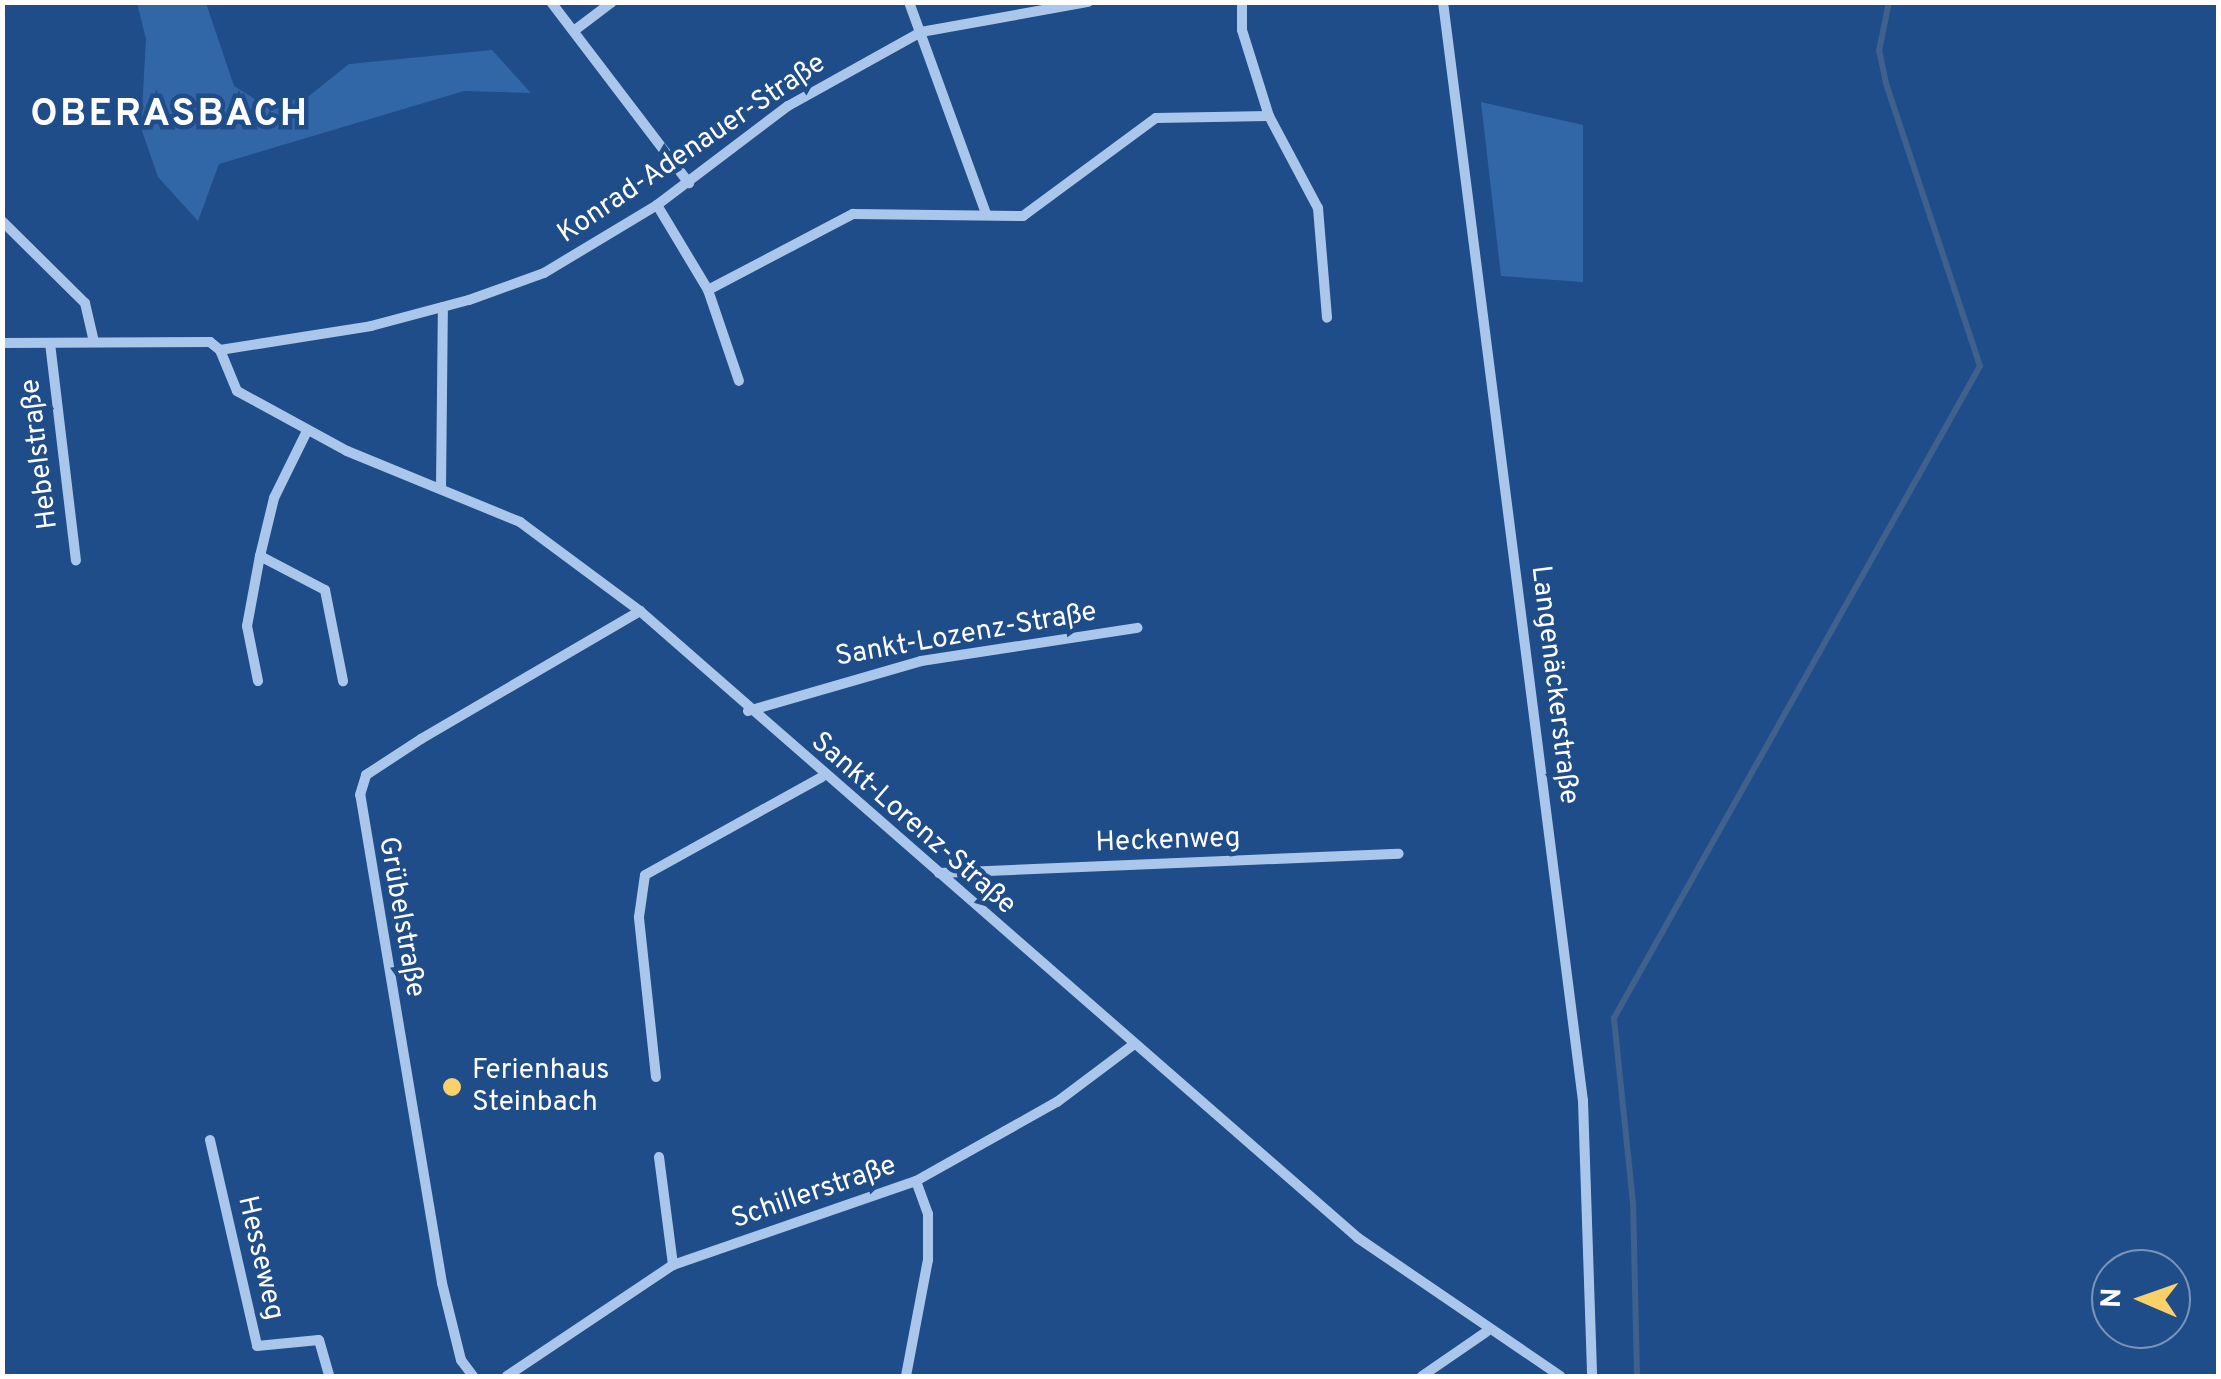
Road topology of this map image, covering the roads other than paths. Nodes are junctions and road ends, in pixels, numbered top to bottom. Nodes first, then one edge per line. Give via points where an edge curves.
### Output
1 (551, 2) edge
2 (612, 2) edge
3 (909, 2) edge
4 (1088, 2) edge
5 (1242, 2) edge
6 (1443, 2) edge
7 (574, 30) junction
8 (921, 32) junction
9 (1269, 116) junction
10 (689, 183) junction
11 (657, 205) junction
12 (986, 214) junction
13 (2, 221) edge
14 (708, 290) junction
15 (443, 307) junction
16 (1327, 318) dead end
17 (94, 342) junction
18 (2, 343) edge
19 (50, 343) junction
20 (220, 350) junction
21 (739, 381) dead end
22 (307, 432) junction
23 (441, 488) junction
24 (260, 556) junction
25 (76, 560) dead end
26 (640, 611) junction
27 (1138, 628) dead end
28 (343, 680) dead end
29 (258, 681) dead end
30 (748, 711) junction
31 (822, 776) junction
32 (1399, 854) dead end
33 (938, 873) junction
34 (1133, 1046) junction
35 (656, 1078) dead end
36 (210, 1140) dead end
37 (659, 1157) dead end
38 (916, 1181) junction
39 (673, 1265) junction
40 (1486, 1332) junction
41 (329, 1376) edge
42 (473, 1376) edge
43 (507, 1376) edge
44 (906, 1376) edge
45 (1422, 1376) edge
46 (1560, 1376) edge
47 (1592, 1376) edge

1 - 7 street
2 - 7 street
3 - 8 street
4 - 8 street, Konrad-Adenauer-Straße
5 - 9 street
6 - 47 street, Langenäckerstraße via 1583,1100
7 - 10 street
8 - 10 street, Konrad-Adenauer-Straße via 788,106
8 - 12 street
9 - 12 street via 1156,118 1023,216
9 - 16 street via 1318,208
10 - 11 street, Konrad-Adenauer-Straße
11 - 14 street
11 - 15 street, Konrad-Adenauer-Straße via 544,274
12 - 14 street via 853,214
13 - 17 street via 85,302
14 - 21 street
15 - 20 street, Konrad-Adenauer-Straße
15 - 23 street
17 - 19 street, Konrad-Adenauer-Straße
17 - 20 street, Konrad-Adenauer-Straße via 210,342
18 - 19 street, Konrad-Adenauer-Straße
19 - 25 street, Hebelstraße
20 - 22 street, Sankt-Lorenz-Straße via 238,392
22 - 23 street, Sankt-Lorenz-Straße
22 - 24 street via 274,498
23 - 26 street, Sankt-Lorenz-Straße via 520,522
24 - 28 street via 325,590
24 - 29 street via 247,626
26 - 30 street, Sankt-Lorenz-Straße
26 - 42 street, Grübelstraße via 407,748 366,775 360,795 442,1284
27 - 30 street, Sankt-Lozenz-Straße via 921,661
30 - 31 street, Sankt-Lorenz-Straße
31 - 33 street, Sankt-Lorenz-Straße
31 - 35 street via 645,875 639,917
32 - 33 street, Heckenweg
33 - 34 street, Sankt-Lorenz-Straße
34 - 38 street, Schillerstraße via 1056,1102
34 - 40 street, Sankt-Lorenz-Straße via 1358,1238
36 - 41 street, Hesseweg via 257,1346 320,1340
37 - 39 street
38 - 39 street, Schillerstraße
38 - 44 street via 928,1214 928,1260
39 - 43 street, Schillerstraße
40 - 45 street
40 - 46 street, Sankt-Lorenz-Straße

